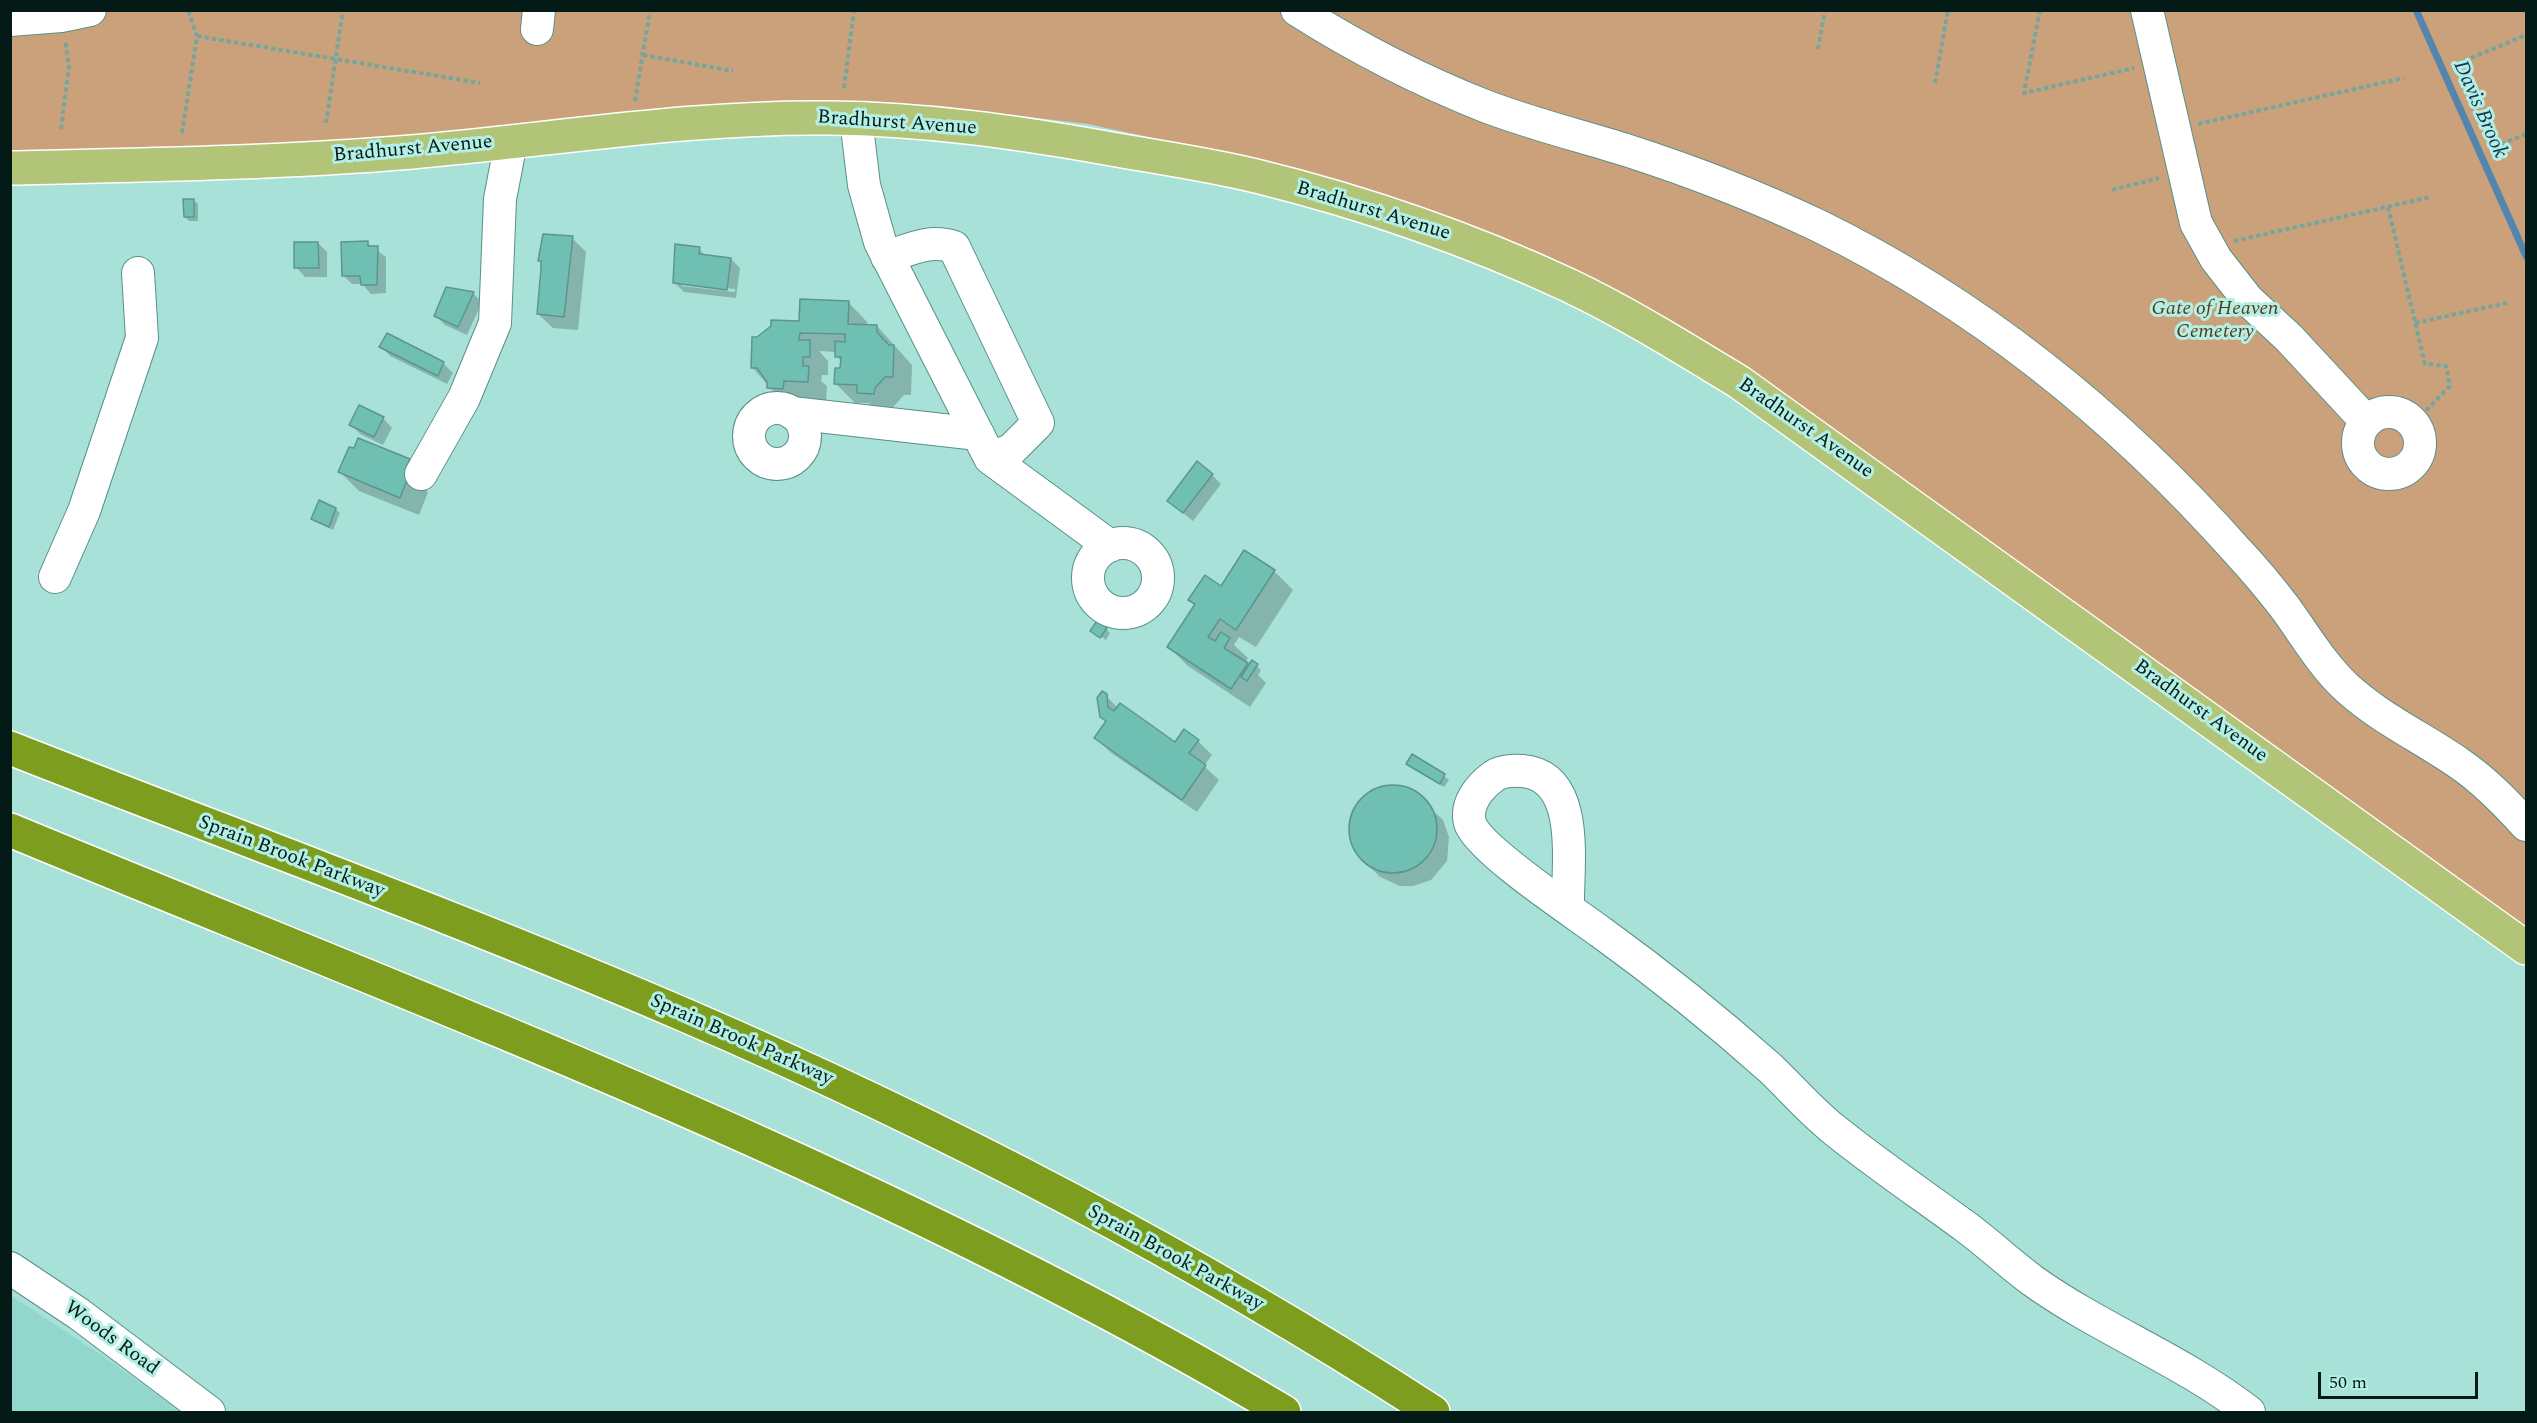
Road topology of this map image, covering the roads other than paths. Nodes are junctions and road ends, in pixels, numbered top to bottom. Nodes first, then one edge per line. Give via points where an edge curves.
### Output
1 (1297, 10) edge
2 (2147, 10) edge
3 (75, 13) edge
4 (10, 20) edge
5 (856, 119) junction
6 (511, 142) junction
7 (10, 168) edge
8 (887, 257) junction
9 (138, 273) dead end
10 (792, 413) dead end
11 (2366, 421) junction
12 (984, 446) junction
13 (421, 474) dead end
14 (1110, 546) dead end
15 (55, 577) dead end
16 (10, 748) edge
17 (2526, 825) edge
18 (10, 830) edge
19 (1568, 908) dead end
20 (2526, 948) edge
21 (10, 1268) edge
22 (208, 1413) edge
23 (1284, 1413) edge
24 (1433, 1413) edge
25 (2249, 1413) edge

1 - 17 street via 1377,58 1488,107 1696,174 1816,225 1875,255 2014,344 2081,397 2178,486 2242,555 2347,688 2463,765
2 - 11 street via 2196,223 2248,300
3 - 4 street
5 - 6 main road, Bradhurst Avenue via 754,119
5 - 8 street via 864,185
5 - 20 main road, Bradhurst Avenue via 994,130 1256,176 1465,241 1569,286 1647,326 1739,382
6 - 7 main road, Bradhurst Avenue via 237,163
6 - 13 street via 500,199 495,323 464,398
8 - 12 street
8 - 12 street via 925,243 954,247 1038,423 1011,450
9 - 15 street via 142,338 84,511
10 - 12 street
11 - 11 street via 2360,430 2358,449 2363,462 2372,470 2383,475 2400,473 2416,460 2420,437 2413,423 2400,414 2387,412
12 - 14 street
16 - 24 highway, Sprain Brook Parkway via 599,979 822,1077 1028,1178 1162,1250
18 - 23 highway via 783,1152 999,1256 1127,1323
19 - 25 street via 1670,984 1830,1126 2034,1282 2176,1363
21 - 22 street, Woods Road via 79,1314

